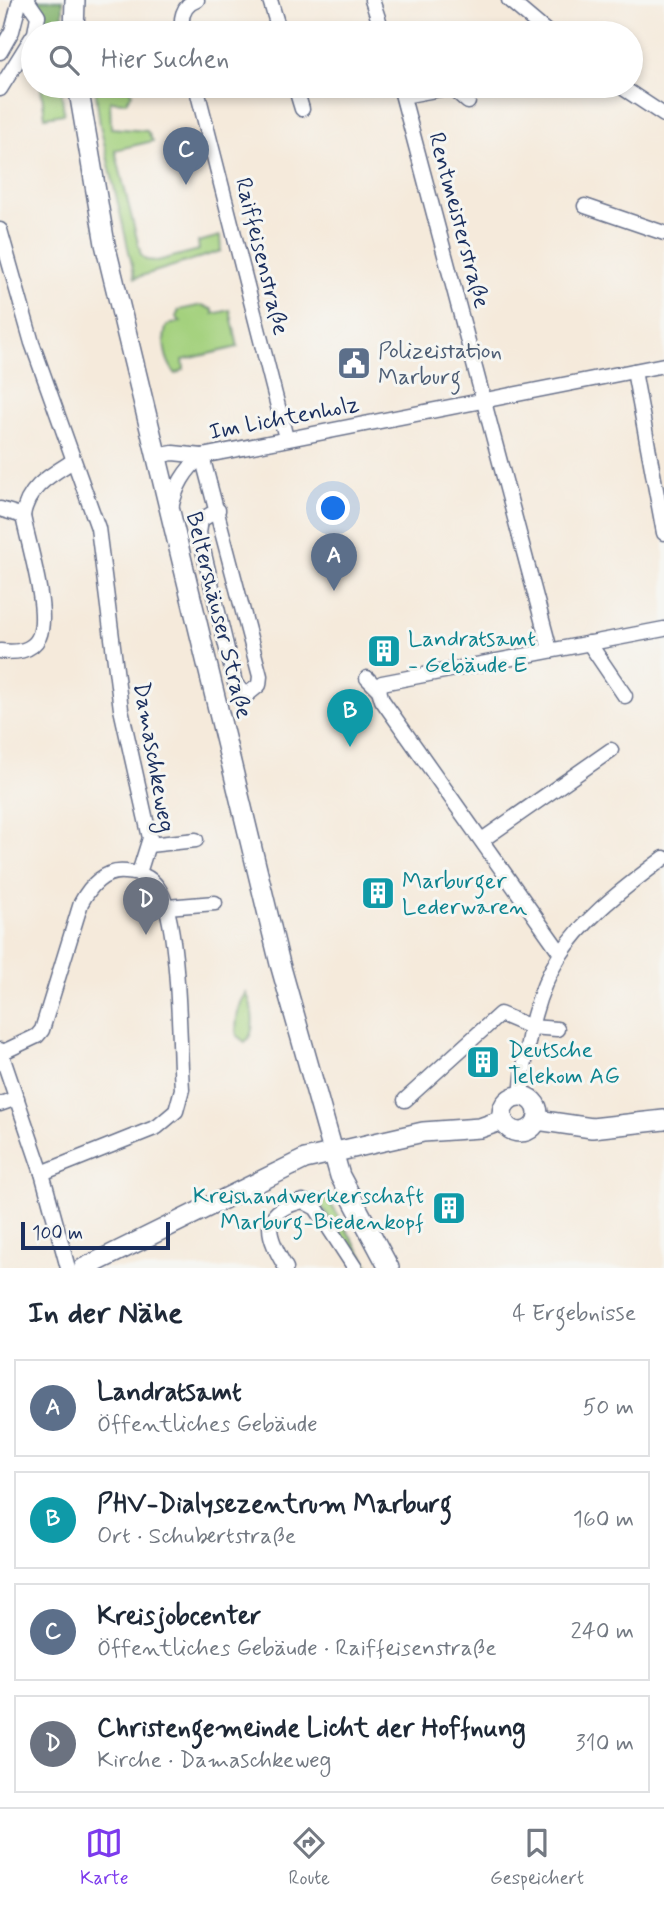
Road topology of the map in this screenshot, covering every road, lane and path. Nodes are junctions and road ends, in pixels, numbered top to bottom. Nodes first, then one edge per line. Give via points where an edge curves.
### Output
1 (20, 0) edge
2 (27, 0) edge
3 (75, 0) edge
4 (197, 0) edge
5 (270, 0) edge
6 (372, 0) edge
7 (509, 0) edge
8 (37, 21) edge
9 (74, 21) edge
10 (182, 21) edge
11 (276, 21) edge
12 (379, 21) edge
13 (534, 21) edge
14 (0, 52) edge
15 (21, 56) edge
16 (0, 89) edge
17 (80, 98) edge
18 (199, 98) edge
19 (299, 98) edge
20 (403, 98) edge
21 (463, 98) edge
22 (638, 98) edge
23 (468, 102) dead end
24 (302, 109) dead end
25 (664, 115) edge
26 (585, 206) dead end
27 (0, 230) edge
28 (664, 233) edge
29 (664, 365) edge
30 (635, 371) junction
31 (485, 401) junction
32 (286, 438) junction
33 (73, 461) junction
34 (196, 461) junction
35 (158, 464) junction
36 (0, 509) edge
37 (218, 510) junction
38 (169, 513) junction
39 (23, 516) junction
40 (664, 533) edge
41 (664, 628) edge
42 (589, 643) junction
43 (551, 650) junction
44 (0, 651) edge
45 (367, 678) dead end
46 (379, 690) junction
47 (625, 696) dead end
48 (611, 750) dead end
49 (196, 840) dead end
50 (482, 840) junction
51 (149, 845) junction
52 (664, 858) edge
53 (139, 873) junction
54 (215, 903) dead end
55 (167, 907) junction
56 (560, 952) junction
57 (531, 1027) junction
58 (557, 1029) dead end
59 (1, 1051) edge
60 (521, 1096) junction
61 (16, 1098) junction
62 (405, 1100) dead end
63 (0, 1104) edge
64 (503, 1120) junction
65 (537, 1120) junction
66 (664, 1120) edge
67 (333, 1152) junction
68 (42, 1173) junction
69 (68, 1268) edge
70 (84, 1268) edge
71 (286, 1268) edge
72 (355, 1268) edge
73 (388, 1268) edge

1 - 14 street via 12,31
2 - 8 street
3 - 9 main road
4 - 10 street
5 - 11 street
6 - 12 street
7 - 13 street
15 - 16 street
17 - 35 main road, Beltershäuser Straße via 105,244
18 - 32 street, Raiffeisenstraße
19 - 24 street
20 - 31 street, Rentmeisterstraße
21 - 23 street
22 - 25 street
26 - 28 street
27 - 33 street, Damaschkeweg
29 - 30 street, Im Lichtenholz
30 - 31 street, Im Lichtenholz
30 - 40 street
31 - 32 street, Im Lichtenholz
31 - 43 street, Rentmeisterstraße
32 - 34 street, Im Lichtenholz
33 - 39 street via 37,486
33 - 51 street, Damaschkeweg via 98,528 121,709
34 - 35 street, Im Lichtenholz
34 - 37 street
34 - 38 street, Im Lichtenholz via 176,488
35 - 38 main road, Beltershäuser Straße
36 - 39 street
37 - 37 street via 201,520 199,533 235,683 248,694 259,685 260,676
38 - 67 main road, Beltershäuser Straße via 277,952
39 - 44 street via 43,618 38,638 29,648
41 - 42 street
42 - 43 street
42 - 47 street
43 - 46 street via 382,683
45 - 46 street
46 - 50 street
48 - 50 street
49 - 51 street
50 - 56 street
51 - 53 street, Damaschkeweg
52 - 56 street via 595,913
53 - 55 street via 159,889
53 - 59 street via 121,871 102,877 89,888 41,1030
54 - 55 street
55 - 68 street via 182,1089 179,1106 158,1127
56 - 57 street via 537,1000
57 - 58 street
57 - 60 street
57 - 62 street via 500,1014
59 - 61 street
60 - 64 main road via 507,1101
60 - 65 main road via 535,1105
61 - 63 street
61 - 68 street
64 - 65 main road via 520,1132
64 - 67 main road via 481,1128 423,1132
65 - 66 main road via 592,1128
67 - 70 main road via 269,1175
67 - 73 main road, Beltershäuser Straße via 343,1182
68 - 69 street
71 - 72 street via 268,1233 270,1220 279,1210 303,1200 316,1208

